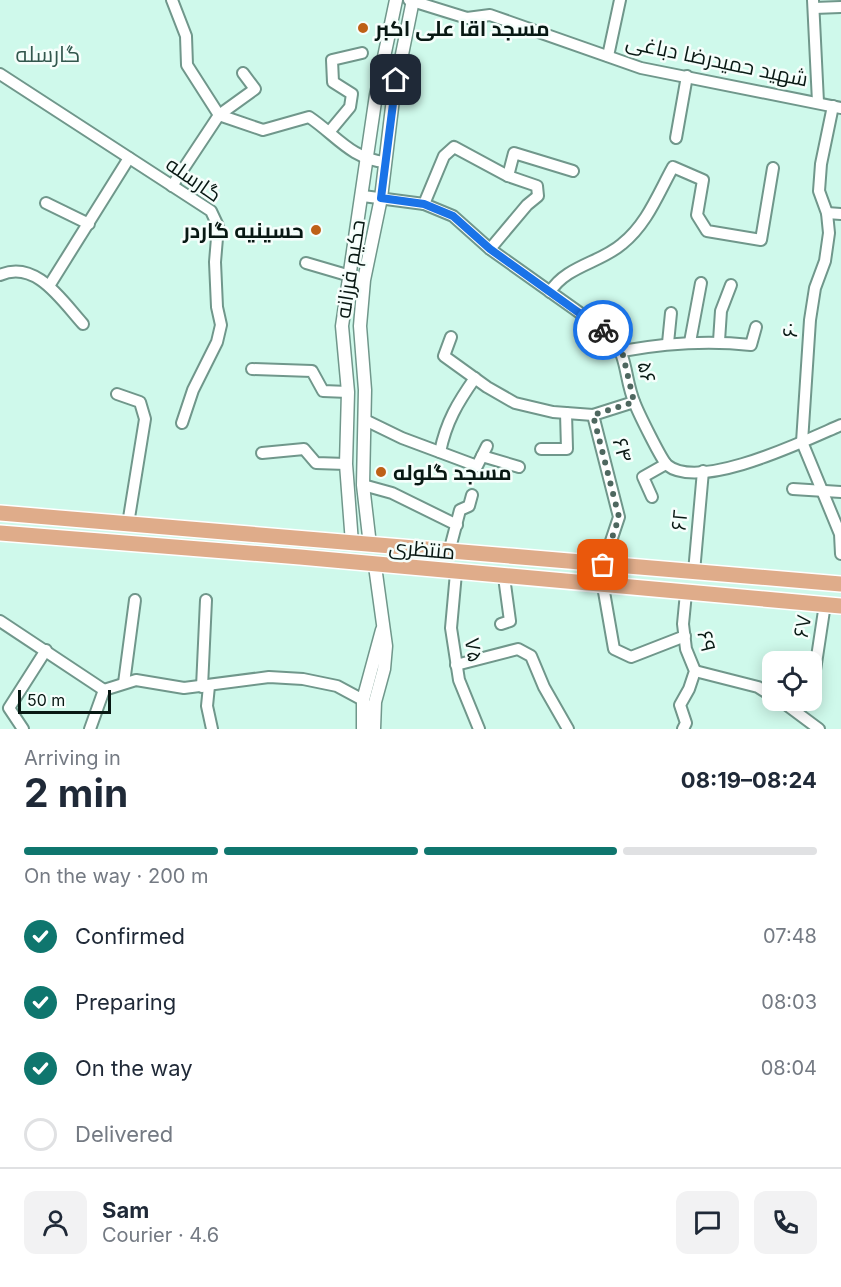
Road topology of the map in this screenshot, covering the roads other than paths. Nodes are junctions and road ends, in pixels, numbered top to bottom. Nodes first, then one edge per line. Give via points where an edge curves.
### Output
1 (172, 0) edge
2 (396, 0) edge
3 (412, 0) edge
4 (620, 0) edge
5 (814, 4) edge
6 (841, 7) edge
7 (362, 53) dead end
8 (608, 56) junction
9 (243, 73) dead end
10 (0, 74) edge
11 (687, 76) junction
12 (818, 102) junction
13 (837, 107) edge
14 (219, 115) junction
15 (330, 131) junction
16 (676, 138) dead end
17 (129, 158) junction
18 (368, 160) junction
19 (385, 162) junction
20 (773, 168) dead end
21 (573, 171) dead end
22 (508, 176) junction
23 (172, 186) junction
24 (363, 196) junction
25 (381, 198) junction
26 (46, 203) dead end
27 (424, 204) junction
28 (827, 213) junction
29 (841, 214) edge
30 (89, 224) junction
31 (490, 249) junction
32 (306, 263) dead end
33 (0, 275) edge
34 (349, 275) junction
35 (364, 280) junction
36 (701, 283) dead end
37 (731, 285) dead end
38 (49, 286) junction
39 (550, 292) junction
40 (671, 313) dead end
41 (83, 324) dead end
42 (756, 327) dead end
43 (451, 337) dead end
44 (719, 341) junction
45 (690, 342) junction
46 (668, 343) junction
47 (622, 351) junction
48 (252, 369) dead end
49 (475, 378) junction
50 (348, 392) junction
51 (117, 394) dead end
52 (634, 402) junction
53 (566, 413) junction
54 (593, 415) junction
55 (365, 420) junction
56 (182, 423) dead end
57 (841, 425) edge
58 (802, 442) junction
59 (541, 449) dead end
60 (440, 452) junction
61 (262, 453) dead end
62 (346, 464) junction
63 (666, 464) junction
64 (519, 467) dead end
65 (703, 471) junction
66 (363, 485) junction
67 (793, 489) dead end
68 (824, 490) junction
69 (841, 492) edge
70 (472, 495) dead end
71 (652, 497) dead end
72 (0, 513) edge
73 (128, 524) junction
74 (457, 525) junction
75 (0, 534) edge
76 (273, 537) junction
77 (352, 543) junction
78 (370, 545) junction
79 (449, 552) junction
80 (841, 554) edge
81 (273, 555) junction
82 (478, 555) junction
83 (603, 565) junction
84 (375, 566) junction
85 (694, 572) junction
86 (456, 573) junction
87 (476, 575) junction
88 (504, 577) junction
89 (841, 584) edge
90 (603, 586) junction
91 (686, 593) junction
92 (135, 600) dead end
93 (206, 600) dead end
94 (825, 604) junction
95 (841, 606) edge
96 (0, 621) edge
97 (384, 623) junction
98 (501, 624) dead end
99 (685, 636) junction
100 (46, 650) junction
101 (818, 651) edge
102 (456, 665) junction
103 (695, 671) junction
104 (124, 683) junction
105 (206, 686) junction
106 (104, 690) junction
107 (762, 690) edge
108 (363, 700) junction
109 (795, 711) edge
110 (803, 724) edge
111 (23, 729) edge
112 (90, 729) edge
113 (212, 729) edge
114 (363, 729) edge
115 (375, 729) edge
116 (479, 729) edge
117 (568, 729) edge
118 (682, 729) edge
119 (819, 729) edge

1 - 14 street via 186,36 187,65
2 - 18 street, حکیم فرزانه via 376,95
3 - 8 street, شهید حمیدرضا دباغی via 467,18 490,15
3 - 19 street, حکیم فرزانه
4 - 8 street
5 - 6 street
5 - 12 street
7 - 15 street via 332,60 333,82 352,94 350,107
8 - 11 street, شهید حمیدرضا دباغی via 641,68
9 - 14 street via 255,89
10 - 17 street, گارسله
11 - 12 street, شهید حمیدرضا دباغی
11 - 16 street
12 - 13 street, شهید حمیدرضا دباغی
13 - 28 street, ۶۰ via 821,164 819,191
14 - 15 street via 263,130 309,117
14 - 23 street
15 - 18 street via 351,152
17 - 23 street, گارسله
17 - 30 street
18 - 19 street
18 - 24 street, حکیم فرزانه
19 - 25 street, حکیم فرزانه
20 - 39 street via 760,240 707,231 697,215 703,180 672,167 644,222 622,245 558,279
21 - 22 street via 514,153
22 - 27 street via 454,147 444,156
22 - 31 street via 537,186 538,196
23 - 56 street, گارسله via 211,212 219,226 215,262 221,326
24 - 25 street, ۵۶
24 - 34 street, حکیم فرزانه
25 - 27 street, ۵۶
25 - 35 street, حکیم فرزانه
26 - 30 street
27 - 31 street, ۵۶ via 453,216
28 - 29 street
28 - 58 street, ۶۰ via 825,261 815,288 810,320
30 - 38 street
31 - 39 street, ۵۶
32 - 34 street
33 - 38 street via 20,271
34 - 35 street
34 - 50 street, حکیم فرزانه via 342,326
35 - 55 street, حکیم فرزانه via 360,326
36 - 45 street
37 - 44 street via 721,311
38 - 41 street
39 - 47 street, ۵۶ via 611,335
40 - 46 street
42 - 44 street via 751,345
43 - 49 street via 444,356
44 - 45 street
45 - 46 street
46 - 47 street
47 - 52 street, ۵۶
48 - 50 street via 312,371 323,391
49 - 53 street via 515,403
49 - 60 street via 455,406
50 - 62 street, حکیم فرزانه
51 - 73 street via 141,402 145,419
52 - 54 street
52 - 63 street, ۵۶
53 - 54 street
53 - 59 street via 567,449
54 - 83 street, ۶۴ via 619,517
55 - 60 street
55 - 66 street, حکیم فرزانه
57 - 58 street
58 - 65 street via 745,464
58 - 68 street, ۶۰
60 - 64 street via 477,466 485,451
61 - 62 street via 304,449 316,463
62 - 77 street, حکیم فرزانه
63 - 65 street via 687,474
63 - 71 street via 643,477
65 - 85 street, ۶۲
66 - 74 street via 392,493
66 - 78 street, حکیم فرزانه
67 - 68 street
68 - 69 street
68 - 80 street, ۶۰ via 840,534
70 - 74 street via 469,507 460,510
72 - 73 main road, منتظری
73 - 76 main road, منتظری
74 - 79 street
75 - 81 main road, منتظری
76 - 77 main road, منتظری
76 - 81 main road
77 - 78 main road, منتظری
78 - 79 main road, منتظری
79 - 82 main road, منتظری
81 - 84 main road, منتظری
82 - 83 main road, منتظری
82 - 87 main road
83 - 85 main road, منتظری
84 - 86 main road, منتظری
84 - 97 street
85 - 89 main road, منتظری
86 - 87 main road, منتظری
86 - 102 street, ۷۵ via 451,628
87 - 88 main road, منتظری
88 - 90 main road, منتظری
88 - 98 street via 510,621
90 - 91 main road, منتظری
90 - 99 street via 614,649 631,657
91 - 94 main road, منتظری
91 - 99 street, ۶۹
92 - 104 street
93 - 105 street
94 - 95 main road, منتظری
94 - 101 street, ۶۷
96 - 100 street
97 - 108 street
97 - 115 street via 386,646 375,702
99 - 103 street, ۶۹
100 - 106 street
100 - 111 street via 9,708
102 - 116 street, ۷۵
102 - 117 street via 518,650 531,657
103 - 107 street
103 - 118 street, ۶۹ via 680,705 686,723
104 - 105 street via 136,680 184,688
104 - 106 street
105 - 108 street via 269,677 303,679 337,686
105 - 113 street
106 - 112 street
108 - 114 street
109 - 110 street
110 - 119 street

